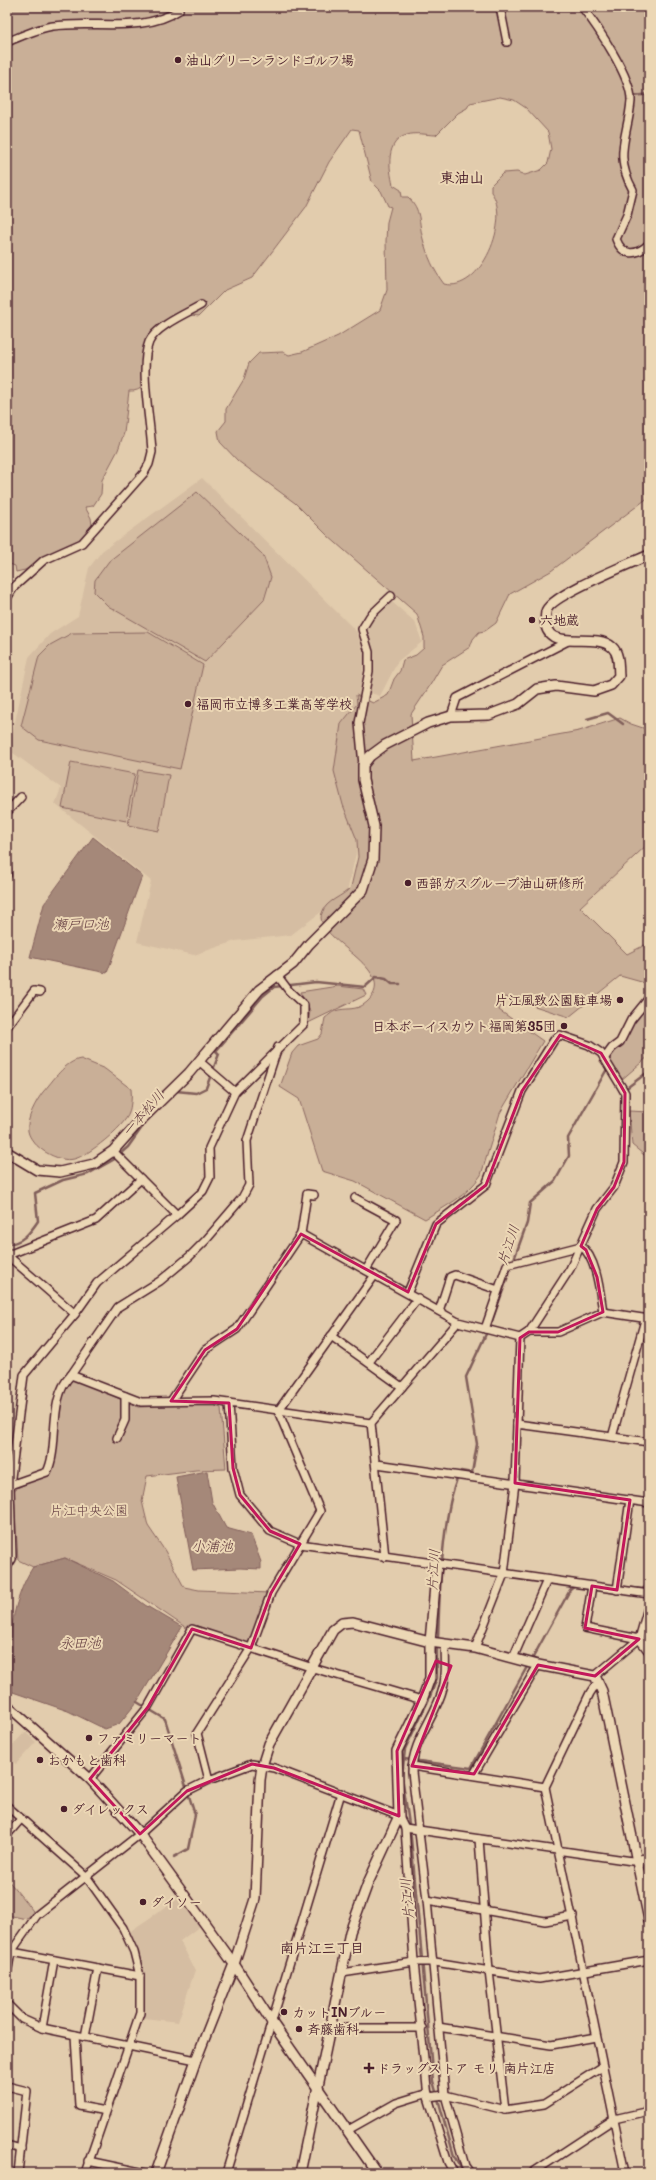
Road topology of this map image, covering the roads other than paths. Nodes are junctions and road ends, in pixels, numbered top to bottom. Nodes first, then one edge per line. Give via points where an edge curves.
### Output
1 (500, 7) edge
2 (582, 7) edge
3 (179, 10) dead end
4 (7, 42) edge
5 (507, 42) dead end
6 (649, 244) edge
7 (201, 305) dead end
8 (649, 556) edge
9 (391, 596) dead end
10 (7, 598) edge
11 (570, 640) junction
12 (451, 716) junction
13 (363, 765) junction
14 (21, 797) dead end
15 (7, 812) edge
16 (7, 869) edge
17 (7, 875) edge
18 (280, 978) junction
19 (40, 992) dead end
20 (649, 998) edge
21 (7, 1028) edge
22 (278, 1048) junction
23 (604, 1059) junction
24 (199, 1061) junction
25 (235, 1092) junction
26 (114, 1151) junction
27 (7, 1152) edge
28 (141, 1180) junction
29 (314, 1195) dead end
30 (356, 1201) dead end
31 (177, 1215) junction
32 (301, 1234) junction
33 (581, 1246) junction
34 (8, 1255) edge
35 (366, 1270) junction
36 (375, 1275) junction
37 (498, 1290) junction
38 (408, 1292) junction
39 (418, 1298) junction
40 (439, 1310) junction
41 (603, 1312) junction
42 (75, 1314) junction
43 (648, 1318) edge
44 (458, 1322) junction
45 (484, 1329) junction
46 (529, 1332) junction
47 (331, 1336) junction
48 (520, 1338) junction
49 (369, 1362) junction
50 (71, 1375) junction
51 (402, 1387) junction
52 (125, 1396) junction
53 (171, 1401) junction
54 (229, 1403) junction
55 (278, 1411) junction
56 (371, 1423) junction
57 (517, 1424) junction
58 (612, 1437) junction
59 (117, 1438) dead end
60 (649, 1442) edge
61 (376, 1464) junction
62 (515, 1483) junction
63 (10, 1485) junction
64 (630, 1500) junction
65 (649, 1503) edge
66 (300, 1544) junction
67 (385, 1557) junction
68 (437, 1563) junction
69 (7, 1567) edge
70 (504, 1574) junction
71 (547, 1580) junction
72 (592, 1586) junction
73 (618, 1586) junction
74 (649, 1594) edge
75 (649, 1604) edge
76 (639, 1639) junction
77 (430, 1642) junction
78 (444, 1644) junction
79 (251, 1648) junction
80 (475, 1648) junction
81 (649, 1652) edge
82 (513, 1658) junction
83 (533, 1663) junction
84 (313, 1668) junction
85 (594, 1676) junction
86 (600, 1685) junction
87 (422, 1700) junction
88 (7, 1705) edge
89 (262, 1766) junction
90 (412, 1766) junction
91 (474, 1774) junction
92 (90, 1779) junction
93 (209, 1780) junction
94 (546, 1787) junction
95 (341, 1793) junction
96 (7, 1806) edge
97 (399, 1816) junction
98 (21, 1819) junction
99 (405, 1828) junction
100 (418, 1830) junction
101 (140, 1834) junction
102 (7, 1835) edge
103 (479, 1839) junction
104 (559, 1850) junction
105 (649, 1857) edge
106 (637, 1860) junction
107 (86, 1876) junction
108 (427, 1900) junction
109 (484, 1910) junction
110 (573, 1916) junction
111 (649, 1920) edge
112 (9, 1952) edge
113 (54, 1960) junction
114 (649, 1960) edge
115 (414, 1962) junction
116 (432, 1962) junction
117 (234, 1964) junction
118 (98, 1968) junction
119 (489, 1971) junction
120 (342, 1973) junction
121 (585, 1973) junction
122 (7, 1974) edge
123 (140, 1976) junction
124 (7, 2004) edge
125 (273, 2024) junction
126 (438, 2027) junction
127 (42, 2028) junction
128 (330, 2028) junction
129 (422, 2028) junction
130 (75, 2035) junction
131 (496, 2036) junction
132 (85, 2037) junction
133 (596, 2037) junction
134 (129, 2046) junction
135 (196, 2060) junction
136 (602, 2067) junction
137 (7, 2086) edge
138 (318, 2087) junction
139 (428, 2095) junction
140 (445, 2095) junction
141 (505, 2110) junction
142 (649, 2110) edge
143 (106, 2111) junction
144 (614, 2119) junction
145 (348, 2130) junction
146 (7, 2145) edge
147 (21, 2149) junction
148 (88, 2161) junction
149 (18, 2173) edge
150 (85, 2173) edge
151 (145, 2173) edge
152 (156, 2173) edge
153 (226, 2173) edge
154 (300, 2173) edge
155 (377, 2173) edge
156 (454, 2173) edge
157 (470, 2173) edge
158 (532, 2173) edge
159 (625, 2173) edge

1 - 5 street
2 - 6 street via 613,52 631,100 621,156 633,190 627,215 616,239 619,248 631,254 638,253
3 - 4 street via 169,17 146,22 54,26
7 - 10 street via 166,325 149,342 145,369 152,452 144,473 82,543 44,560 14,587
8 - 11 street via 559,597 547,608 544,623 550,634 563,640
9 - 13 street via 370,616 362,629 369,658 359,723
11 - 12 street via 457,698
11 - 12 street via 588,640 613,647 618,659 619,676 611,685 594,691 556,686 537,689 518,704 489,715
12 - 13 street via 428,723 386,745 370,756
13 - 18 street via 363,780 374,826 373,860 364,890 309,944
14 - 15 street
16 - 17 street
18 - 22 street via 304,1005 304,1024
18 - 24 street via 259,990
19 - 21 street via 34,991
20 - 23 street via 631,1020 620,1042
22 - 25 street
22 - 50 street via 247,1141 249,1185 242,1198 190,1256 160,1281 118,1307
23 - 33 street via 625,1093 624,1162 614,1186 597,1210
23 - 38 street via 601,1053 589,1045 560,1035 554,1040 522,1091 486,1185 436,1224
24 - 25 street
24 - 26 street
25 - 31 street via 210,1148 210,1177 203,1191
26 - 27 street via 94,1164 60,1172 37,1170
26 - 28 street
28 - 31 street
28 - 34 street via 96,1220
29 - 32 street via 307,1194
30 - 35 street via 396,1220
31 - 42 street via 97,1282
32 - 35 street
32 - 53 street via 237,1329 205,1350
33 - 37 street via 510,1263
33 - 41 street via 586,1250 597,1277
33 - 46 street via 570,1269
34 - 42 street
35 - 36 street
36 - 38 street
36 - 47 street
37 - 40 street via 455,1275 450,1277
37 - 45 street
38 - 39 street
39 - 40 street
39 - 49 street
40 - 44 street
41 - 43 street
41 - 46 street via 558,1332
42 - 63 street via 24,1375
43 - 58 street
44 - 45 street
44 - 51 street
45 - 48 street
46 - 48 street
47 - 49 street
47 - 55 street
48 - 57 street
49 - 51 street
50 - 52 street
50 - 63 street via 66,1379 58,1399 47,1472
51 - 56 street
52 - 53 street via 141,1402
52 - 59 street via 125,1420
53 - 54 street via 214,1400
54 - 55 street
54 - 66 street via 233,1468 240,1495 270,1531
55 - 56 street
55 - 66 street via 320,1511
56 - 61 street
57 - 58 street
57 - 62 street
58 - 60 street
61 - 62 street
61 - 67 street
62 - 64 street
62 - 70 street
63 - 69 street via 12,1559
64 - 65 street
64 - 73 street
66 - 67 street
66 - 79 street via 271,1593
67 - 68 street
68 - 70 street
68 - 77 street
70 - 71 street
70 - 80 street
71 - 72 street
71 - 82 street
72 - 73 street
72 - 76 street via 585,1628
73 - 74 street
75 - 76 street
76 - 81 street
76 - 85 street
77 - 78 street
77 - 84 street via 353,1622 342,1623 333,1630
77 - 87 street via 430,1678
78 - 80 street
78 - 90 street via 444,1687 421,1736
79 - 84 street
79 - 92 street via 192,1629 148,1707
79 - 93 street via 197,1733
80 - 82 street
82 - 83 street
83 - 85 street
83 - 91 street
84 - 87 street
84 - 89 street via 269,1744
85 - 86 street
86 - 94 street via 594,1687 590,1693
86 - 106 street
87 - 97 street via 397,1751
88 - 92 street
89 - 93 street via 252,1764
89 - 95 street
89 - 117 street via 256,1839 255,1899
90 - 91 street
90 - 100 street
91 - 94 street
92 - 101 street
93 - 101 street via 187,1791
94 - 104 street
95 - 97 street
95 - 125 street
96 - 98 street
97 - 99 street
97 - 120 street via 350,1932
98 - 102 street
98 - 107 street
99 - 100 street
99 - 115 street
100 - 103 street
100 - 108 street
101 - 107 street
101 - 117 street
103 - 104 street
103 - 109 street
104 - 106 street
104 - 110 street
105 - 106 street
106 - 111 street
107 - 112 street via 37,1915
107 - 123 street via 123,1928 134,1952
108 - 109 street
108 - 116 street
109 - 110 street via 545,1921
109 - 119 street
110 - 121 street
112 - 113 street
112 - 122 street
113 - 118 street
113 - 127 street
114 - 121 street
115 - 116 street
115 - 120 street
115 - 129 street
116 - 119 street
116 - 126 street
117 - 125 street
117 - 135 street
118 - 123 street
118 - 132 street
119 - 121 street via 539,1979
119 - 131 street
120 - 128 street
121 - 133 street
123 - 134 street via 140,2013
124 - 127 street via 22,2019
125 - 138 street
125 - 153 street
126 - 131 street
126 - 140 street
127 - 130 street
128 - 129 street
128 - 138 street
129 - 139 street
130 - 132 street
130 - 143 street via 79,2106
131 - 133 street via 551,2045
131 - 141 street
132 - 134 street
133 - 136 street
134 - 135 street
134 - 143 street
135 - 152 street
136 - 141 street via 544,2104
136 - 144 street
137 - 147 street via 27,2091
138 - 145 street
138 - 154 street
139 - 140 street
139 - 145 street via 396,2104
139 - 156 street via 448,2162
140 - 141 street
140 - 157 street via 465,2166
142 - 144 street
143 - 148 street
144 - 158 street
144 - 159 street
145 - 155 street
146 - 147 street
147 - 149 street
148 - 150 street
148 - 151 street

